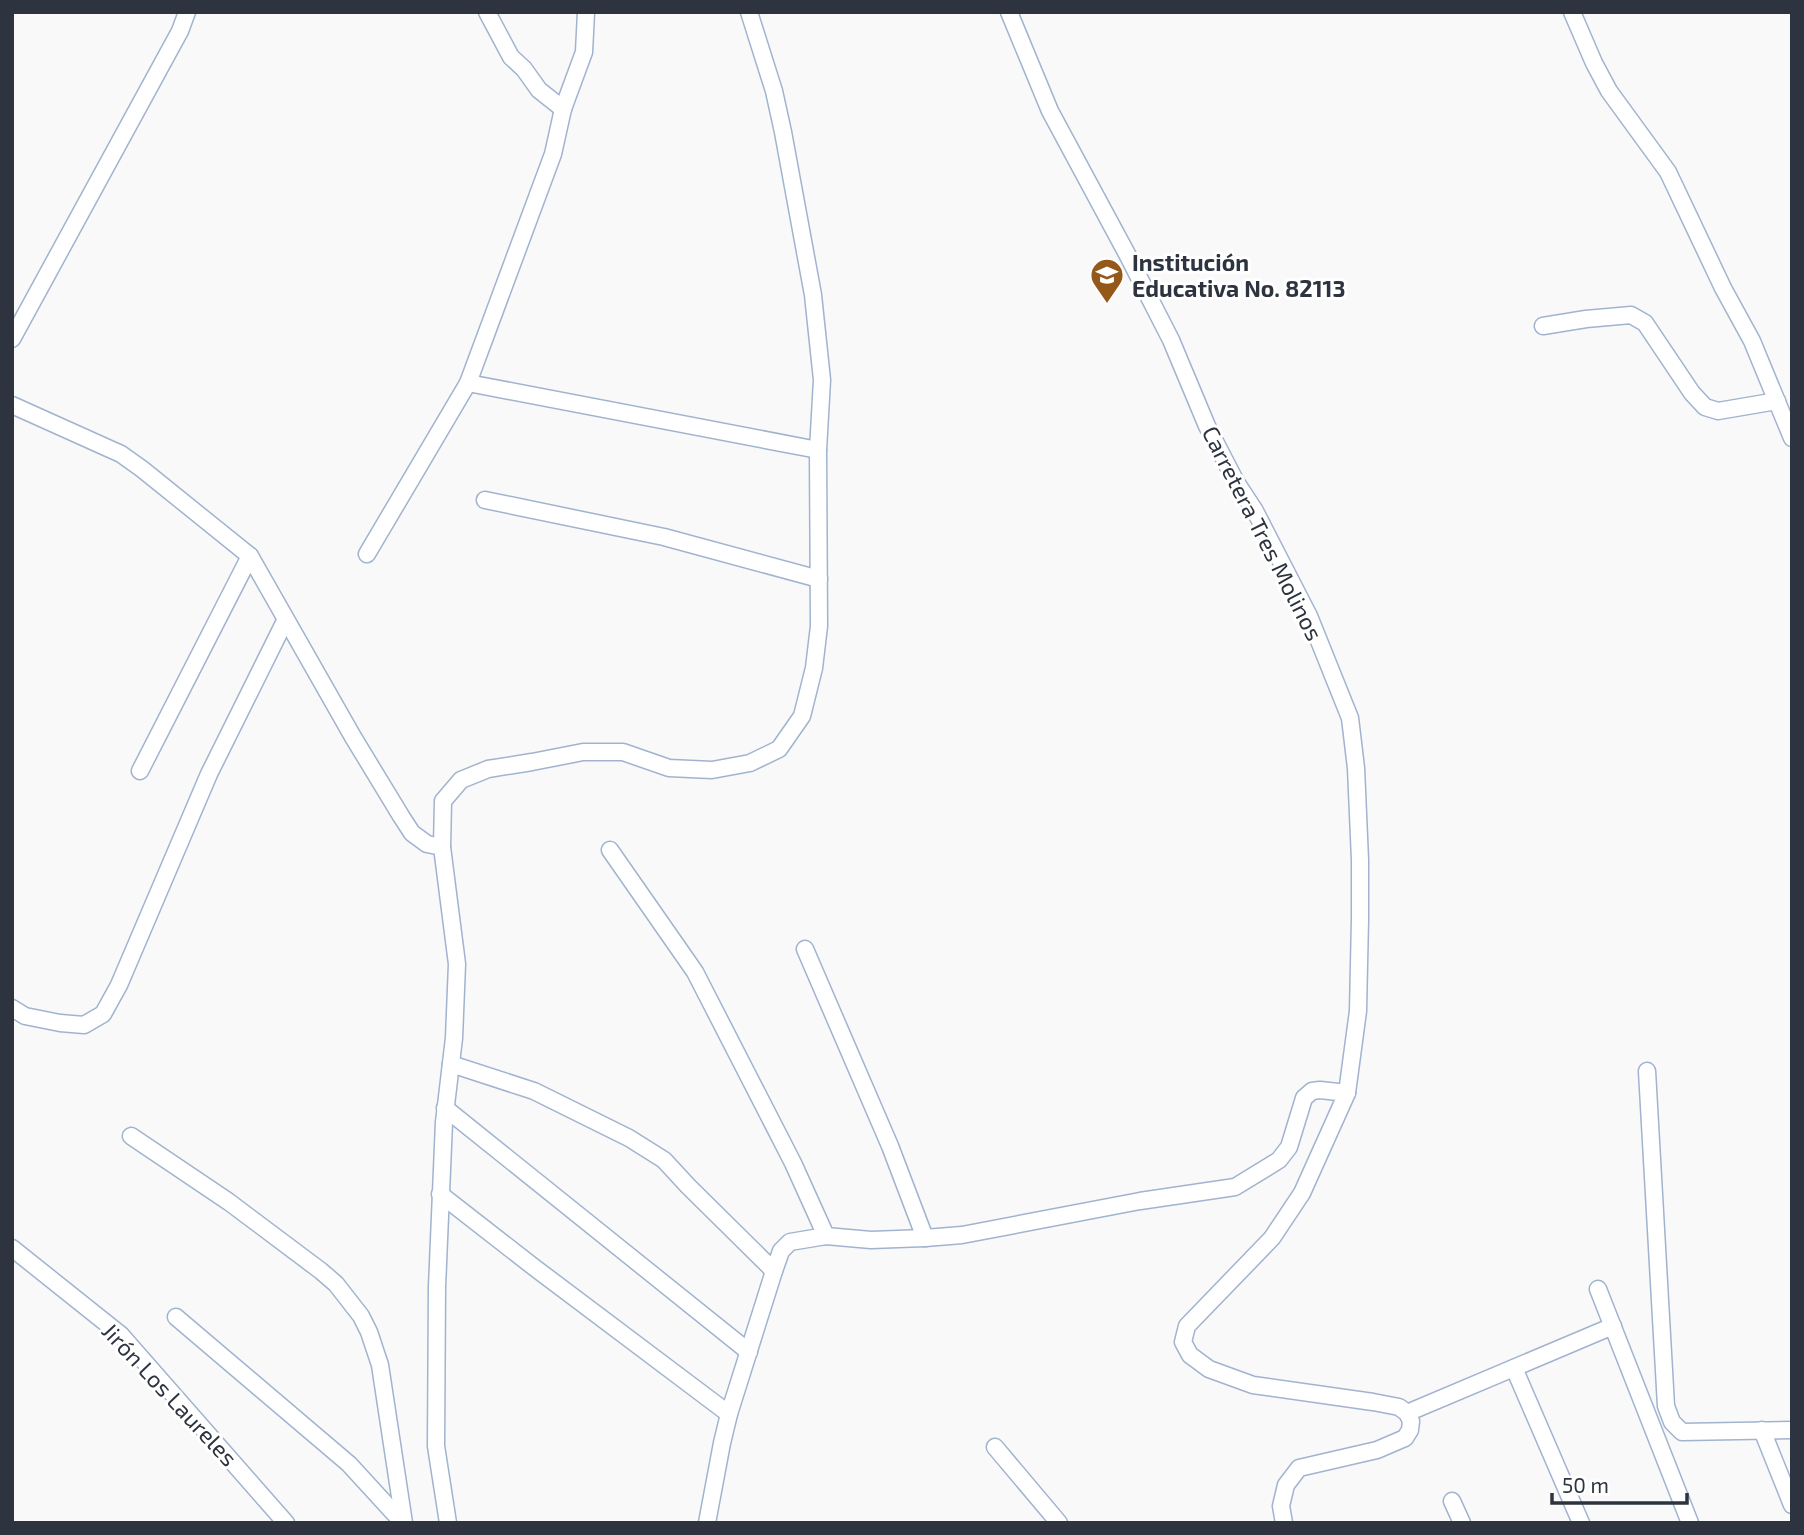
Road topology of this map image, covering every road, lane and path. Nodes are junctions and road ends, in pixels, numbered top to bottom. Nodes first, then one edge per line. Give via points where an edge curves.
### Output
1 (187, 12) edge
2 (487, 12) edge
3 (586, 12) edge
4 (749, 12) edge
5 (1009, 12) edge
6 (1572, 12) edge
7 (563, 108) junction
8 (1543, 326) dead end
9 (12, 339) edge
10 (468, 383) junction
11 (1777, 401) junction
12 (12, 405) edge
13 (1792, 438) edge
14 (818, 450) junction
15 (485, 500) dead end
16 (367, 554) dead end
17 (250, 556) junction
18 (819, 579) junction
19 (285, 621) junction
20 (140, 771) dead end
21 (442, 847) junction
22 (610, 850) dead end
23 (804, 949) dead end
24 (12, 1008) edge
25 (451, 1064) junction
26 (1647, 1071) dead end
27 (1347, 1093) junction
28 (445, 1108) junction
29 (131, 1136) dead end
30 (440, 1194) junction
31 (826, 1236) junction
32 (925, 1238) junction
33 (12, 1248) edge
34 (774, 1271) junction
35 (1598, 1289) dead end
36 (176, 1317) dead end
37 (1613, 1326) junction
38 (749, 1352) junction
39 (1514, 1368) junction
40 (1407, 1413) junction
41 (729, 1414) junction
42 (1762, 1430) junction
43 (1792, 1430) edge
44 (995, 1447) dead end
45 (1452, 1502) dead end
46 (1792, 1505) edge
47 (286, 1523) edge
48 (404, 1523) edge
49 (448, 1523) edge
50 (707, 1523) edge
51 (1059, 1523) edge
52 (1284, 1523) edge
53 (1462, 1523) edge
54 (1581, 1523) edge
55 (1690, 1523) edge

1 - 9 street
2 - 7 street via 512,57 539,90
3 - 7 street via 584,52
4 - 14 street via 774,91 813,295 822,380
5 - 27 street, Carretera Tres Molinos via 1050,111 1171,340 1230,471 1309,615 1350,718 1356,768 1360,919 1358,1011
6 - 11 street via 1609,91 1668,172
7 - 10 street via 553,154
8 - 11 street via 1631,315 1645,323 1705,407 1718,411
10 - 14 street
10 - 16 street
11 - 13 street
12 - 17 street via 121,454
14 - 18 street
15 - 18 street via 663,537
17 - 19 street
17 - 20 street
18 - 21 street via 814,668 802,716 779,749 750,763 712,770 669,768 623,752 583,751 488,769 461,780 443,802
19 - 21 street via 412,832 427,844
19 - 24 street via 209,774 103,1014 84,1025 25,1016
21 - 25 street via 457,964
22 - 31 street via 695,972
23 - 32 street
25 - 28 street
25 - 34 street via 534,1091 664,1160
26 - 42 street via 1666,1406 1682,1432
27 - 32 street via 1312,1091 1304,1098 1289,1147 1279,1160 1236,1187
27 - 40 street, Carretera Tres Molinos via 1295,1204 1272,1238 1187,1326 1183,1342 1190,1355 1209,1369 1253,1385 1373,1402
28 - 30 street
28 - 38 street
29 - 48 street via 321,1271 355,1307 380,1366
30 - 41 street
30 - 49 street via 436,1446
31 - 32 street
31 - 34 street via 790,1242 781,1251
33 - 47 street, Jirón Los Laureles via 121,1335
34 - 38 street
35 - 37 street
36 - 48 street via 349,1464
37 - 39 street
37 - 55 street
38 - 41 street
39 - 40 street
39 - 54 street
40 - 52 street via 1411,1421 1405,1438 1377,1450 1299,1468 1286,1485 1281,1507
41 - 50 street
42 - 43 street
42 - 46 street
44 - 51 street
45 - 53 street

